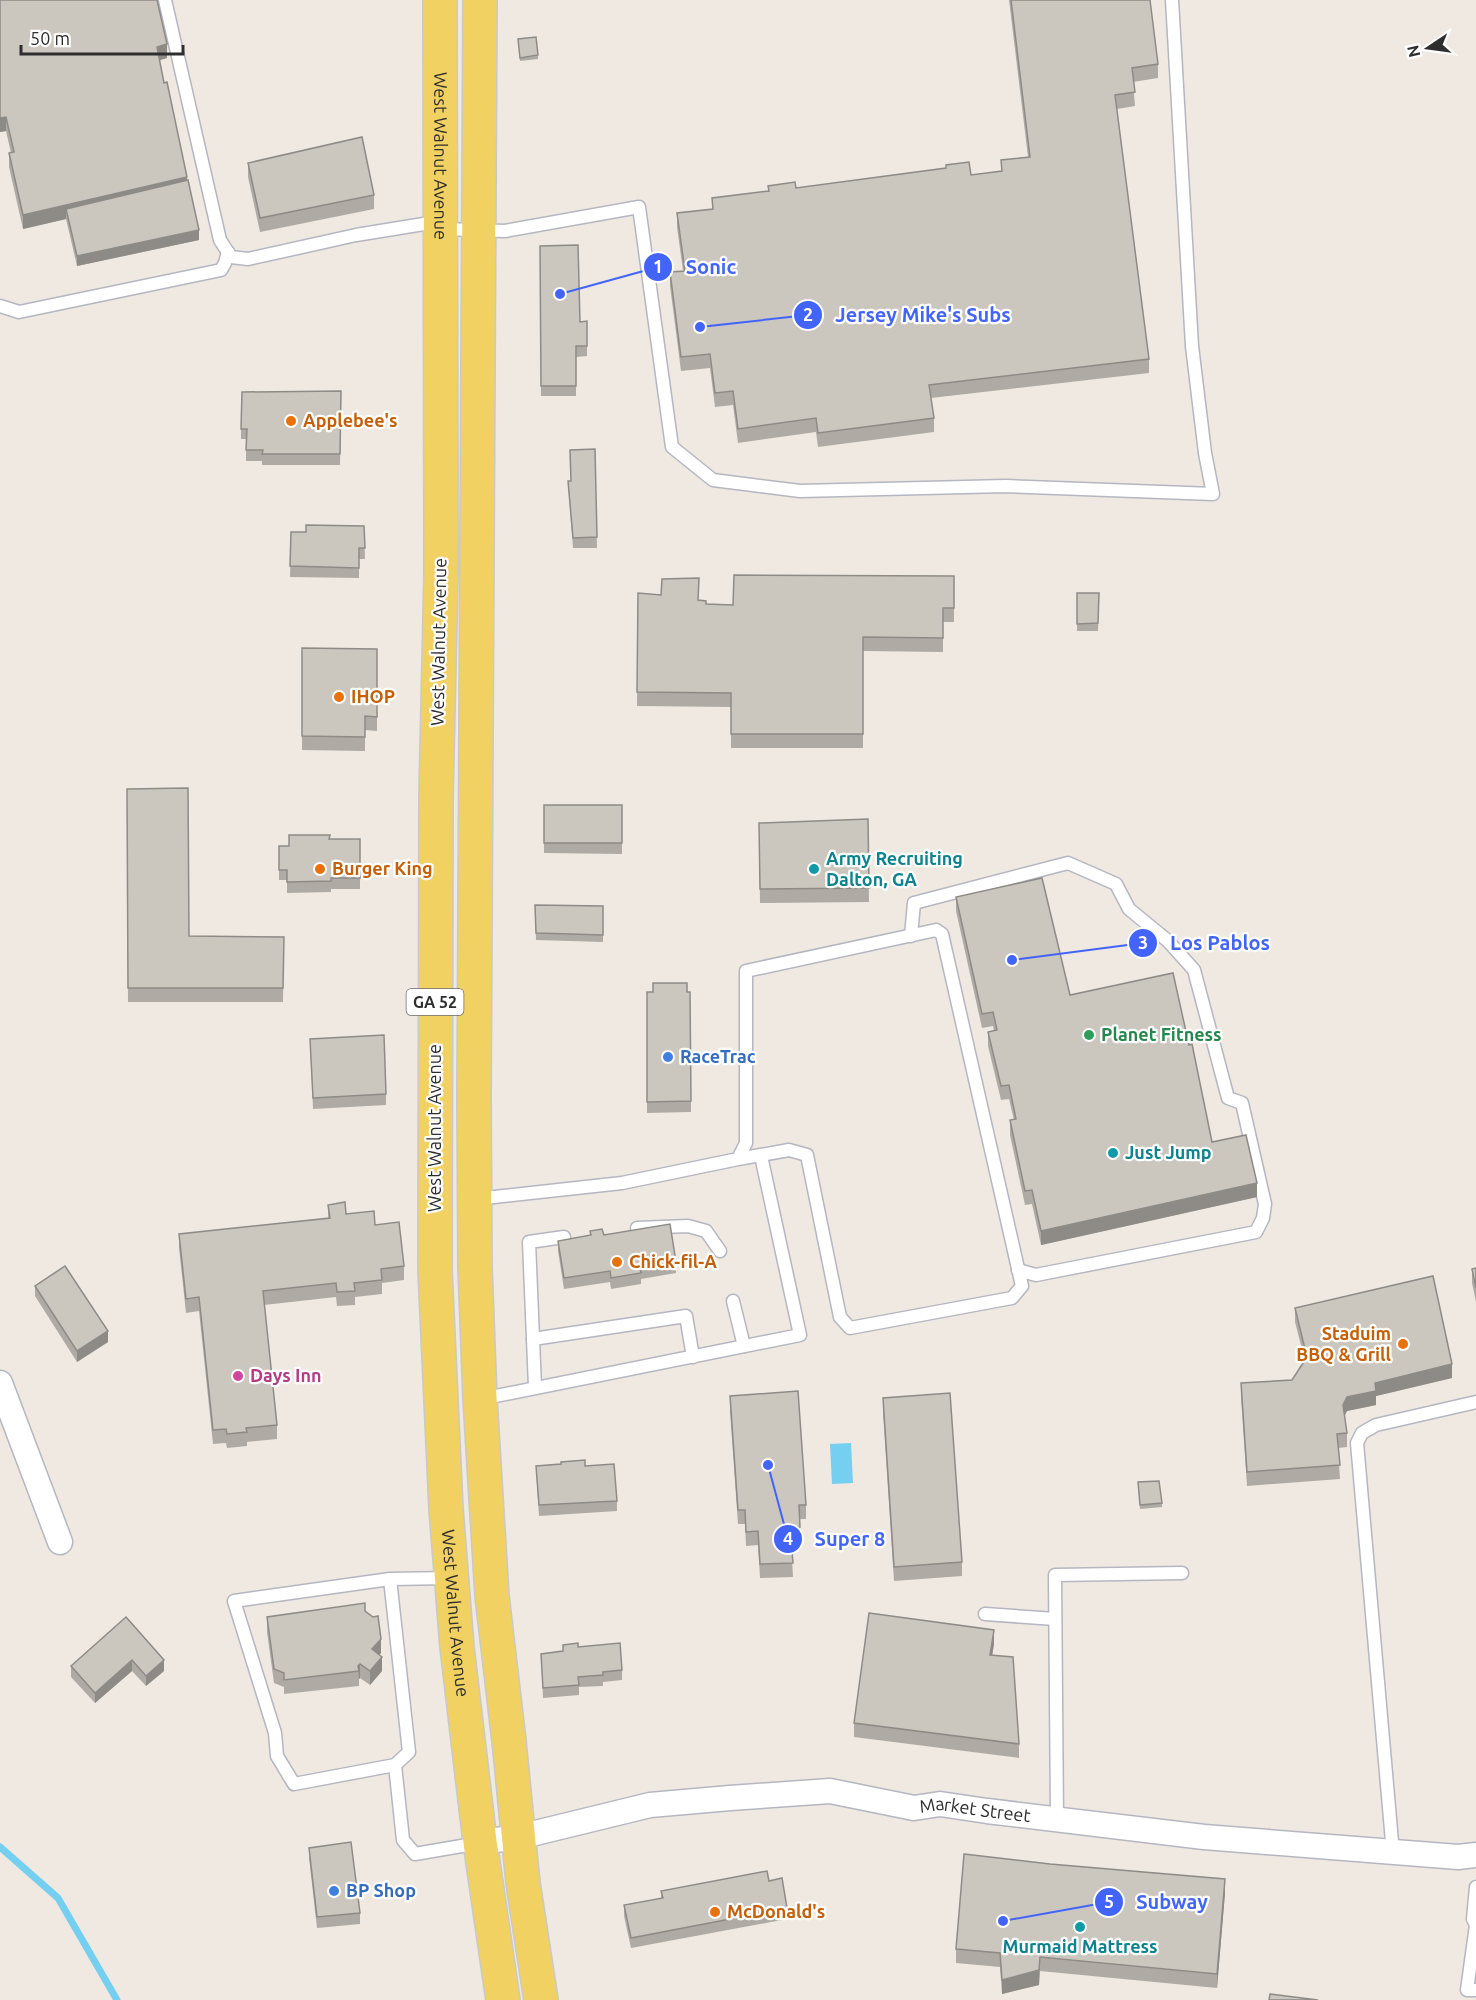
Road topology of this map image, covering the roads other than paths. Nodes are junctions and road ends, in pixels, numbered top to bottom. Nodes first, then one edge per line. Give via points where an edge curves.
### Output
1 (165, 0) edge
2 (440, 0) edge
3 (480, 0) edge
4 (1172, 0) edge
5 (440, 224) junction
6 (478, 230) junction
7 (228, 252) junction
8 (0, 306) edge
9 (911, 936) junction
10 (761, 1156) junction
11 (738, 1159) junction
12 (474, 1199) junction
13 (435, 1205) junction
14 (637, 1228) edge
15 (564, 1237) edge
16 (720, 1251) dead end
17 (1018, 1270) junction
18 (733, 1301) dead end
19 (533, 1339) junction
20 (744, 1346) junction
21 (693, 1357) junction
22 (0, 1383) edge
23 (535, 1387) junction
24 (480, 1399) junction
25 (1476, 1402) edge
26 (60, 1542) dead end
27 (1182, 1573) dead end
28 (451, 1578) junction
29 (390, 1579) junction
30 (986, 1614) dead end
31 (1055, 1619) junction
32 (395, 1765) junction
33 (1057, 1820) junction
34 (519, 1837) junction
35 (480, 1842) junction
36 (1393, 1852) junction
37 (1476, 1855) edge
38 (1476, 1887) edge
39 (1476, 1990) edge
40 (503, 2000) edge
41 (541, 2000) edge

1 - 7 lane via 220,240
2 - 5 main road, West Walnut Avenue / GA 52
3 - 6 main road, West Walnut Avenue / GA 52
4 - 6 lane via 1192,346 1214,494 1006,486 800,490 713,480 672,447 639,207 505,231
5 - 6 lane
5 - 7 lane via 430,222 356,235 248,259 231,257
5 - 13 main road, West Walnut Avenue / GA 52
6 - 12 main road, West Walnut Avenue / GA 52
7 - 8 lane via 221,270 19,312
9 - 11 lane via 746,971 746,1143
9 - 17 lane via 936,930 942,934
9 - 17 lane via 914,903 1068,862 1116,884 1129,909 1168,941 1194,970 1228,1098 1242,1103 1265,1204 1256,1232 1036,1275
10 - 11 lane
10 - 17 lane via 789,1150 807,1155 840,1317 850,1328 1012,1298 1022,1286
10 - 20 lane via 800,1335
11 - 12 lane via 622,1183
12 - 13 street
12 - 24 main road, West Walnut Avenue / GA 52
13 - 28 main road, West Walnut Avenue / GA 52 via 439,1388
14 - 16 lane via 688,1226 706,1231
15 - 19 lane via 529,1242
18 - 20 lane
19 - 21 lane via 686,1316
19 - 23 lane
20 - 21 lane
21 - 23 lane
22 - 26 street
23 - 24 lane
24 - 34 main road, West Walnut Avenue / GA 52 via 492,1596
25 - 36 lane via 1376,1425 1362,1433 1357,1443
27 - 31 lane via 1055,1575
28 - 29 lane
28 - 35 main road, West Walnut Avenue / GA 52
29 - 32 lane via 409,1752
29 - 32 lane via 234,1601 274,1733 277,1756 294,1784
30 - 31 lane
31 - 33 lane
32 - 35 lane via 403,1840 415,1854
33 - 34 street, Market Street via 940,1804 914,1808 830,1791 650,1805
33 - 36 street, Market Street
34 - 35 street, Market Street
34 - 41 main road, West Walnut Avenue / GA 52
35 - 40 main road, West Walnut Avenue / GA 52
36 - 37 street, Market Street
38 - 39 lane via 1476,1925 1467,1990

